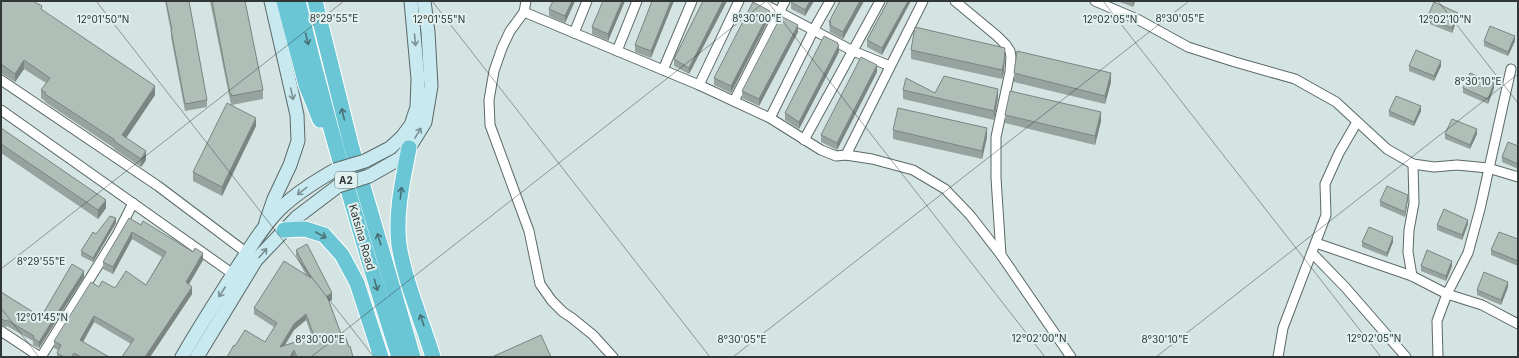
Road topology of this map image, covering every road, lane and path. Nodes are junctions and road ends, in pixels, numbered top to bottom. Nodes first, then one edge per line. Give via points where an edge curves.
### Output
1 (271, 1) edge
2 (284, 1) edge
3 (298, 1) edge
4 (315, 1) edge
5 (411, 1) edge
6 (424, 1) edge
7 (526, 1) edge
8 (587, 1) edge
9 (637, 1) edge
10 (692, 1) edge
11 (740, 1) edge
12 (758, 1) edge
13 (785, 1) edge
14 (830, 1) edge
15 (880, 1) edge
16 (923, 1) edge
17 (955, 1) edge
18 (1095, 1) edge
19 (524, 12) junction
20 (779, 12) junction
21 (814, 29) junction
22 (574, 33) junction
23 (617, 51) junction
24 (853, 51) junction
25 (890, 66) junction
26 (1511, 69) dead end
27 (663, 70) junction
28 (1, 80) edge
29 (699, 85) junction
30 (734, 101) junction
31 (1, 110) edge
32 (770, 118) junction
33 (1356, 122) junction
34 (334, 139) junction
35 (804, 140) junction
36 (410, 148) junction
37 (846, 155) junction
38 (1413, 164) junction
39 (1488, 168) junction
40 (1518, 177) edge
41 (133, 203) junction
42 (264, 229) junction
43 (284, 230) junction
44 (1316, 244) junction
45 (247, 253) junction
46 (1312, 253) junction
47 (1001, 255) junction
48 (233, 274) junction
49 (1412, 276) junction
50 (1447, 294) junction
51 (1518, 324) edge
52 (1, 332) edge
53 (1277, 355) edge
54 (40, 357) edge
55 (182, 357) edge
56 (197, 357) edge
57 (381, 357) edge
58 (399, 357) edge
59 (414, 357) edge
60 (433, 357) edge
61 (613, 357) edge
62 (1071, 357) edge
63 (1406, 357) edge
64 (1438, 357) edge

1 -> 42 main road via 297,115 298,141
2 - 34 highway via 306,85 319,118
3 -> 34 highway, Katsina Road / A2
59 -> 4 highway, Katsina Road / A2 via 351,145
5 -> 42 main road, bridge via 418,79 417,107 411,125 390,148 365,161 335,170 313,182 280,209
36 -> 6 main road via 425,122 431,86
7 - 19 street
8 - 22 street
9 - 23 street
10 - 27 street
11 - 29 street
12 - 20 street
13 - 20 street
14 - 21 street
15 - 24 street
16 - 25 street
17 - 47 street via 997,36 1010,51 1010,72 996,137
18 - 33 street via 1139,20 1188,47 1295,78 1336,102
19 - 22 street
19 - 61 street via 510,30 494,71 489,100 490,125 529,231 540,284 563,312 593,335
20 - 21 street
20 - 30 street
21 - 24 street
21 - 32 street
22 - 23 street
23 - 27 street
24 - 25 street
24 - 35 street
25 - 37 street
26 - 39 street
27 - 29 street
28 - 45 street via 158,186
29 - 30 street
30 - 32 street
31 - 41 street
32 - 35 street
33 - 38 street via 1387,149
33 - 44 street via 1325,184 1326,215
34 -> 58 highway, Katsina Road / A2
35 - 37 street via 836,156
36 - 43 main road, bridge via 399,159 369,176 338,186
60 -> 36 highway via 399,245 398,220
37 - 47 street via 913,170 946,189
38 - 39 street
38 - 49 street via 1414,203 1408,252
39 - 40 street
39 - 50 street via 1468,253
41 - 48 street
41 - 54 street via 117,235
42 - 45 main road
56 -> 43 main road via 256,260
43 -> 57 highway via 305,229 324,235 342,255 357,283
44 - 46 street
44 - 49 street
45 - 48 main road
46 - 53 street via 1283,328
46 - 63 street via 1346,287
47 - 62 street
48 -> 55 main road
49 - 50 street
50 - 51 street via 1482,305
50 - 64 street via 1437,321
52 - 54 street

